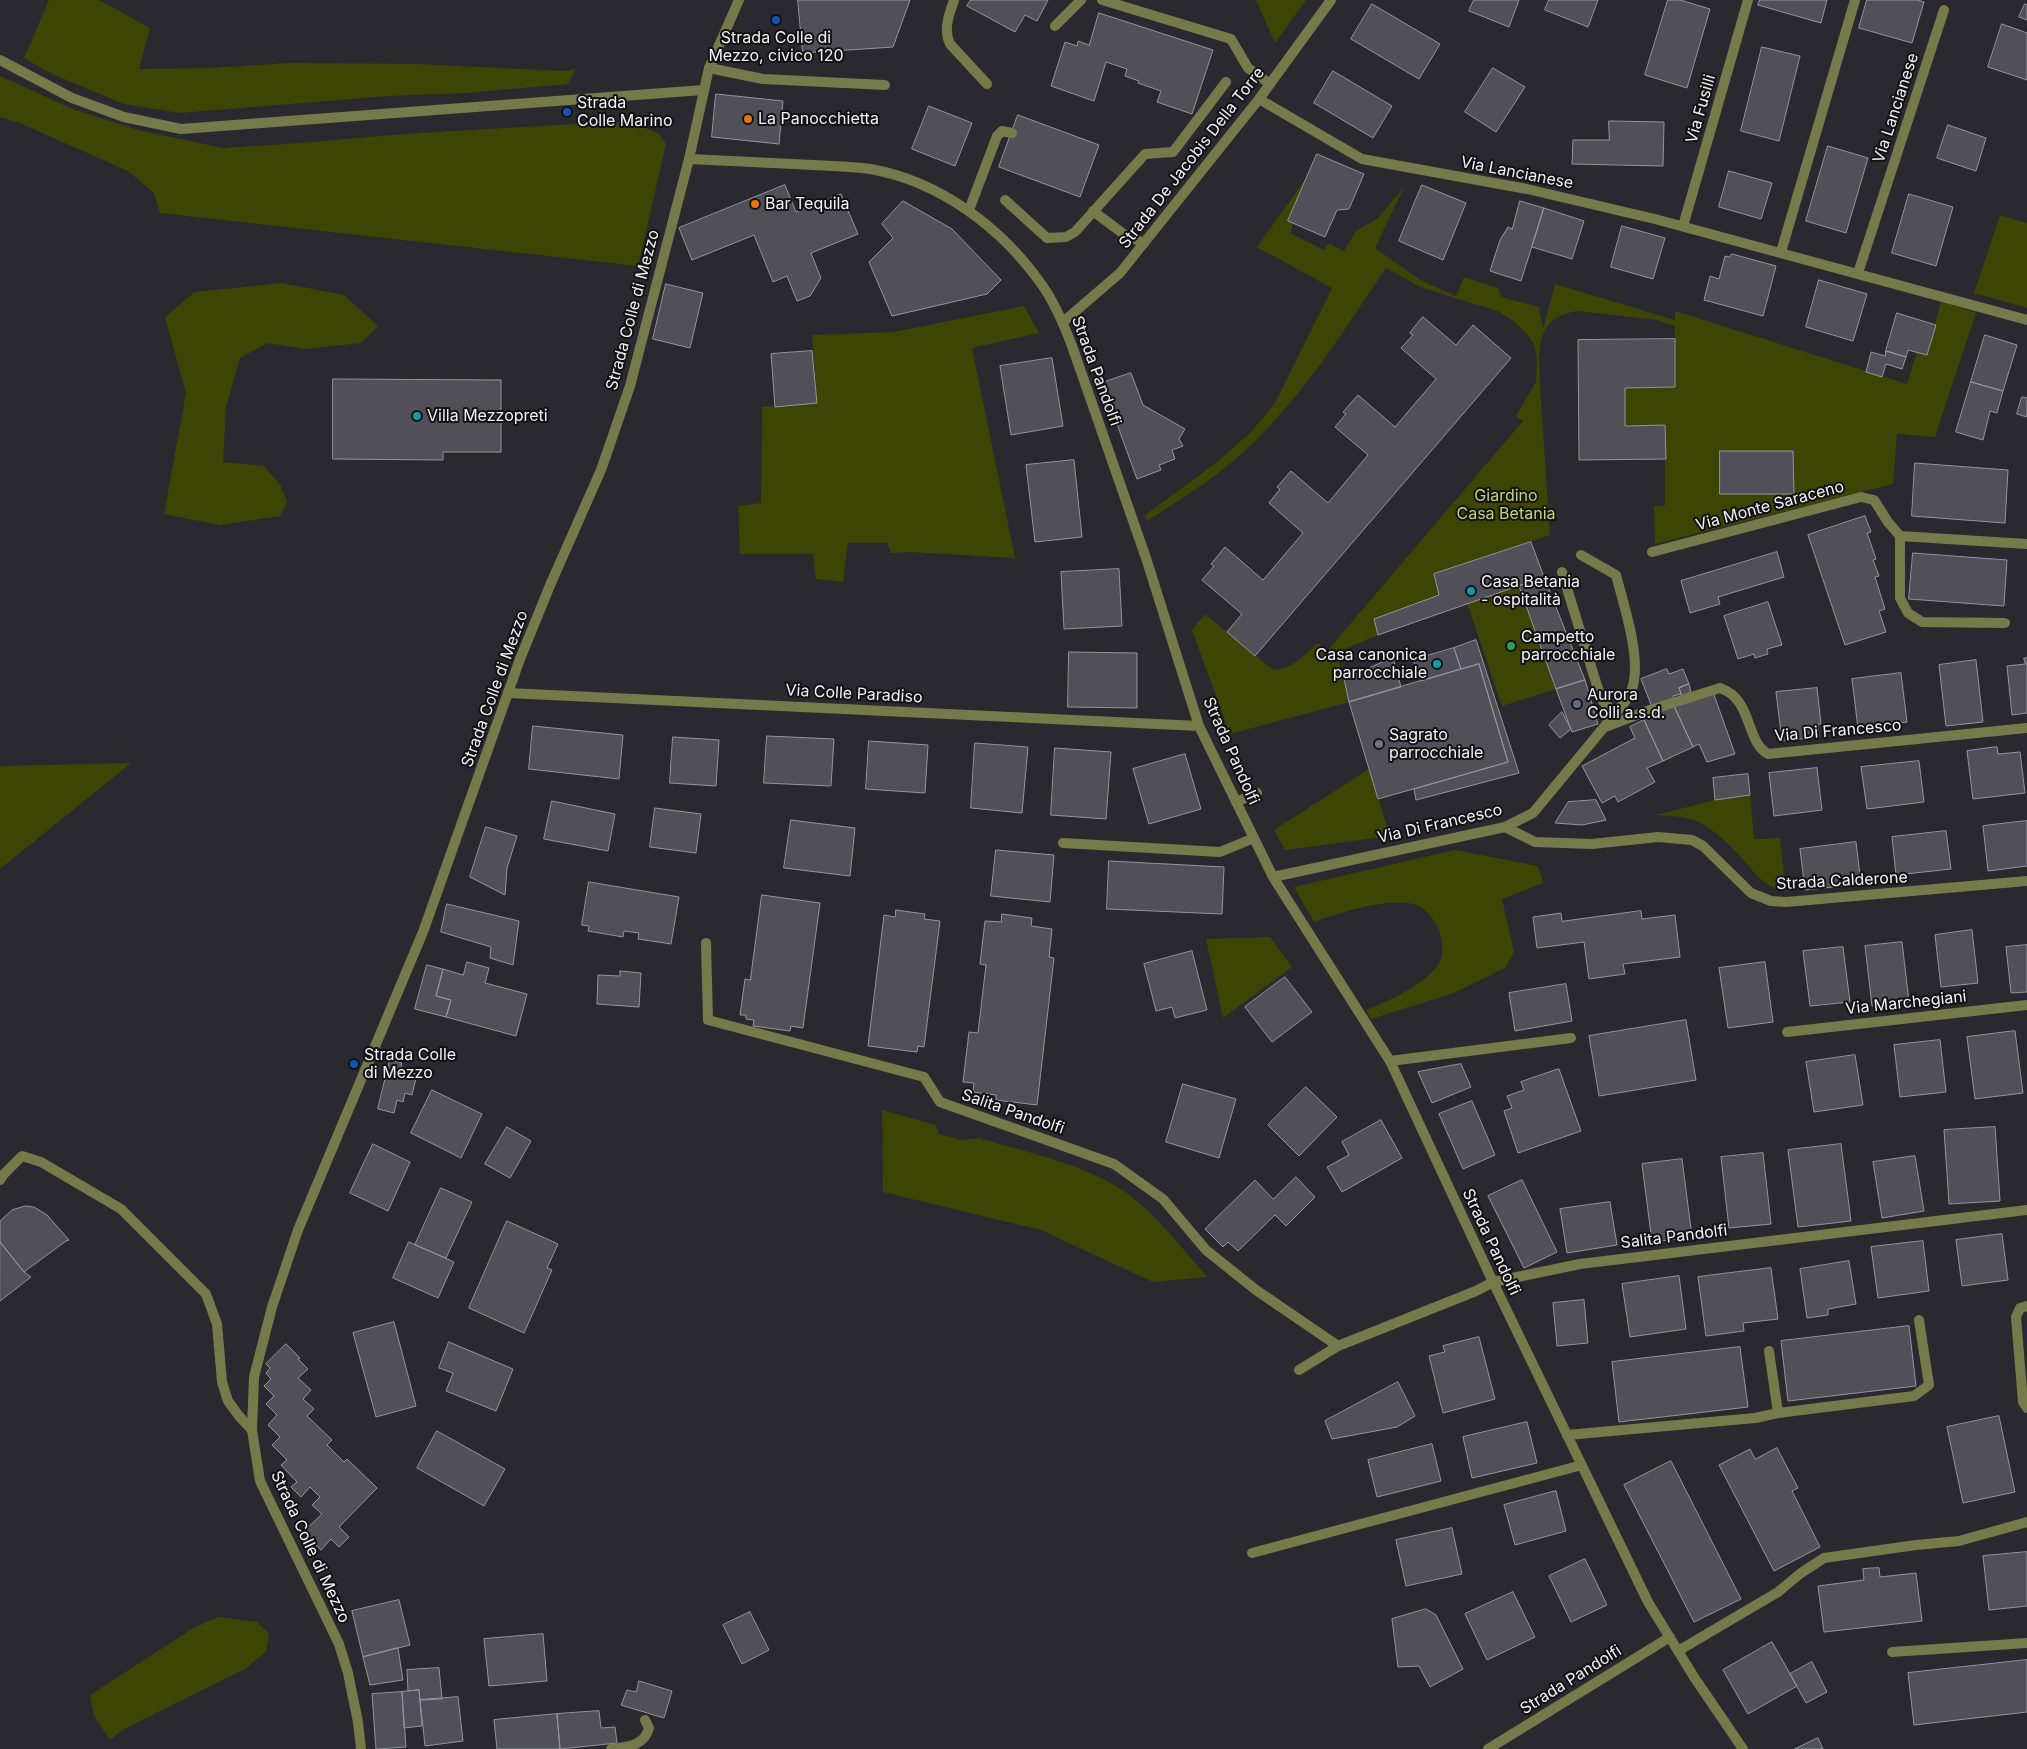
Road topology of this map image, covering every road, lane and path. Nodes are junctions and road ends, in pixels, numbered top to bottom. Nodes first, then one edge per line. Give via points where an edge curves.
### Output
1 (739, 0) edge
2 (954, 0) edge
3 (1081, 0) edge
4 (1102, 0) edge
5 (1331, 0) edge
6 (1748, 0) edge
7 (1855, 0) edge
8 (1944, 10) dead end
9 (1056, 26) dead end
10 (0, 60) edge
11 (709, 68) junction
12 (1226, 82) dead end
13 (987, 84) dead end
14 (1270, 84) junction
15 (885, 85) dead end
16 (703, 90) junction
17 (1259, 99) junction
18 (1012, 133) dead end
19 (689, 159) junction
20 (1005, 200) dead end
21 (969, 210) junction
22 (1093, 211) junction
23 (1683, 226) junction
24 (1144, 243) junction
25 (1781, 252) junction
26 (1858, 274) junction
27 (2027, 320) edge
28 (1063, 322) junction
29 (1900, 536) junction
30 (2027, 544) edge
31 (1652, 552) dead end
32 (1581, 555) dead end
33 (1562, 572) dead end
34 (2005, 623) dead end
35 (508, 693) junction
36 (1615, 714) junction
37 (1199, 726) junction
38 (1604, 728) junction
39 (2027, 728) edge
40 (1257, 793) dead end
41 (1236, 802) junction
42 (1505, 827) junction
43 (1254, 838) junction
44 (1063, 842) dead end
45 (1273, 877) junction
46 (2027, 881) edge
47 (706, 943) dead end
48 (2027, 1005) edge
49 (1787, 1032) dead end
50 (1571, 1038) dead end
51 (1390, 1061) junction
52 (0, 1180) edge
53 (2027, 1210) edge
54 (1493, 1282) junction
55 (2027, 1306) edge
56 (1919, 1320) dead end
57 (1338, 1346) junction
58 (1769, 1352) dead end
59 (1299, 1370) dead end
60 (2027, 1408) edge
61 (1778, 1413) junction
62 (252, 1430) junction
63 (1567, 1435) junction
64 (1582, 1465) junction
65 (2027, 1522) edge
66 (1252, 1553) dead end
67 (1670, 1637) junction
68 (2027, 1643) edge
69 (1678, 1651) junction
70 (1892, 1652) dead end
71 (645, 1720) dead end
72 (360, 1749) edge
73 (611, 1749) edge
74 (1488, 1749) edge
75 (1743, 1749) edge

1 - 11 street, Strada Colle di Mezzo
2 - 13 street via 947,37
3 - 9 street
4 - 14 street via 1231,38 1248,68
5 - 14 street, Strada De Jacobis Della Torre
6 - 23 street, Via Fusilli
7 - 25 street
8 - 26 street, Via Lancianese
10 - 16 street via 72,98 124,117 181,129
11 - 15 street via 763,79
11 - 16 street, Strada Colle di Mezzo
12 - 22 street via 1173,152 1144,154
14 - 17 street, Strada De Jacobis Della Torre
16 - 19 street, Strada Colle di Mezzo
17 - 23 street, Via Lancianese via 1362,159 1527,190
17 - 24 street, Strada De Jacobis Della Torre
18 - 21 street via 1002,131 997,136
19 - 21 street, Strada Pandolfi via 869,168 916,182
19 - 35 street, Strada Colle di Mezzo via 630,386 608,451
20 - 22 street via 1046,238 1066,237 1075,232
21 - 28 street, Strada Pandolfi via 1020,258 1042,285
22 - 24 street via 1125,235
23 - 25 street, Via Lancianese
24 - 28 street, Strada De Jacobis Della Torre via 1120,273
25 - 26 street, Via Lancianese
26 - 27 street, Via Lancianese
28 - 37 street, Strada Pandolfi via 1146,558
29 - 30 street
29 - 31 street, Via Monte Saraceno via 1874,500 1861,497
29 - 34 street via 1900,598 1908,613 1922,622
32 - 36 street, Via Di Francesco via 1616,576 1630,630 1635,673 1632,690
33 - 36 street via 1598,689 1603,701
35 - 37 street, Via Colle Paradiso
35 - 62 street, Strada Colle di Mezzo via 423,932 298,1230 272,1307 254,1377
36 - 38 street, Via Di Francesco
37 - 41 street, Strada Pandolfi
38 - 39 street, Via Di Francesco via 1720,688 1734,696 1742,707 1760,749 1768,754
38 - 42 street, Via Di Francesco via 1533,813
40 - 41 street
41 - 43 street, Strada Pandolfi
42 - 45 street, Via Di Francesco
42 - 46 street, Strada Calderone via 1535,842 1592,844 1658,837 1692,840 1703,846 1751,893 1771,901 1834,899
43 - 44 street via 1220,852
43 - 45 street, Strada Pandolfi
45 - 51 street, Strada Pandolfi
47 - 57 street, Salita Pandolfi via 708,1020 924,1078 940,1102 1107,1161 1162,1199 1206,1250 1256,1290
48 - 49 street, Via Marchegiani
50 - 51 street
51 - 54 street, Strada Pandolfi
52 - 62 street via 22,1156 41,1162 121,1209 174,1260 206,1294 217,1324 222,1382 228,1401
53 - 54 street, Salita Pandolfi via 1580,1264
54 - 57 street, Salita Pandolfi
54 - 63 street, Strada Pandolfi
55 - 60 street via 2020,1308 2016,1317 2023,1402
56 - 61 street via 1929,1385 1922,1392 1914,1396
57 - 59 street, Salita Pandolfi
58 - 61 street
61 - 63 street via 1756,1418
62 - 72 street, Strada Colle di Mezzo via 260,1481 339,1644 358,1722
63 - 64 street, Strada Pandolfi
64 - 66 street
64 - 67 street, Strada Pandolfi via 1648,1602
65 - 69 street via 1959,1540 1824,1558 1778,1592
67 - 69 street, Strada Pandolfi
67 - 74 street, Strada Pandolfi
68 - 70 street
69 - 75 street, Strada Pandolfi
71 - 73 street via 649,1728 647,1735 635,1746

